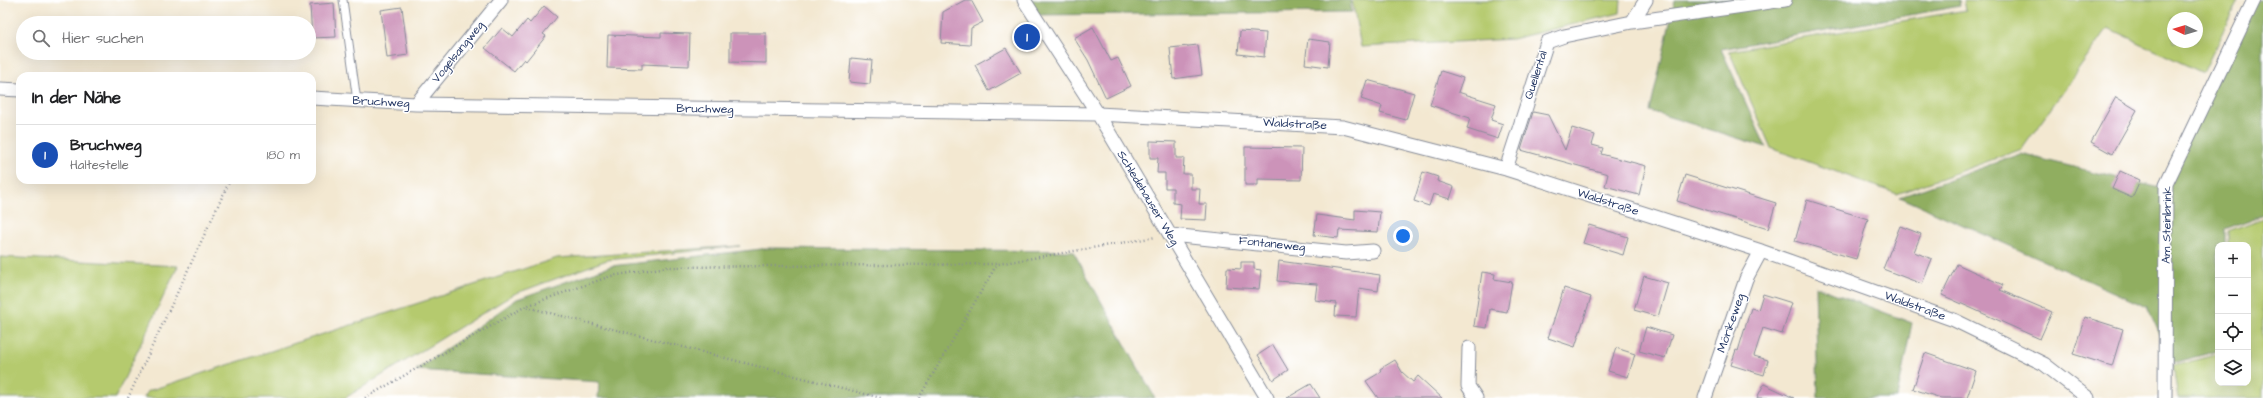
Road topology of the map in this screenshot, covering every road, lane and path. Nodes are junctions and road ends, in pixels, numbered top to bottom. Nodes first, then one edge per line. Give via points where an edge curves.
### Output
1 (343, 0) edge
2 (501, 0) edge
3 (1024, 0) edge
4 (1646, 0) edge
5 (1784, 0) edge
6 (2254, 0) edge
7 (1632, 22) junction
8 (0, 89) edge
9 (16, 90) edge
10 (316, 98) edge
11 (357, 101) junction
12 (416, 104) junction
13 (1098, 114) junction
14 (1506, 169) junction
15 (228, 184) edge
16 (1171, 235) junction
17 (1373, 251) dead end
18 (1761, 251) junction
19 (998, 264) junction
20 (526, 306) junction
21 (1469, 348) dead end
22 (128, 398) edge
23 (365, 398) edge
24 (881, 398) edge
25 (919, 398) edge
26 (1267, 398) edge
27 (1476, 398) edge
28 (1705, 398) edge
29 (2088, 398) edge
30 (2164, 398) edge

1 - 11 lane
2 - 12 street, Vogelsangweg
3 - 13 street, Schledehauser Weg
4 - 7 street
5 - 7 street, Quellental
6 - 30 street, Am Steinbrink via 2166,184
7 - 14 street, Quellental via 1547,42
8 - 9 street
10 - 11 street, Bruchweg
11 - 12 street, Bruchweg
12 - 13 street, Bruchweg
13 - 14 street, Waldstraße via 1343,127
13 - 16 street, Schledehauser Weg
14 - 18 street, Waldstraße
15 - 22 path
16 - 17 street, Fontaneweg via 1346,253
16 - 19 path
16 - 26 street, Schledehauser Weg
18 - 28 street, Mörikeweg via 1746,279
18 - 29 street, Waldstraße via 1954,320 2044,364
19 - 20 path via 667,267 611,276
19 - 25 path
20 - 23 path
20 - 24 path
21 - 27 street via 1468,386

